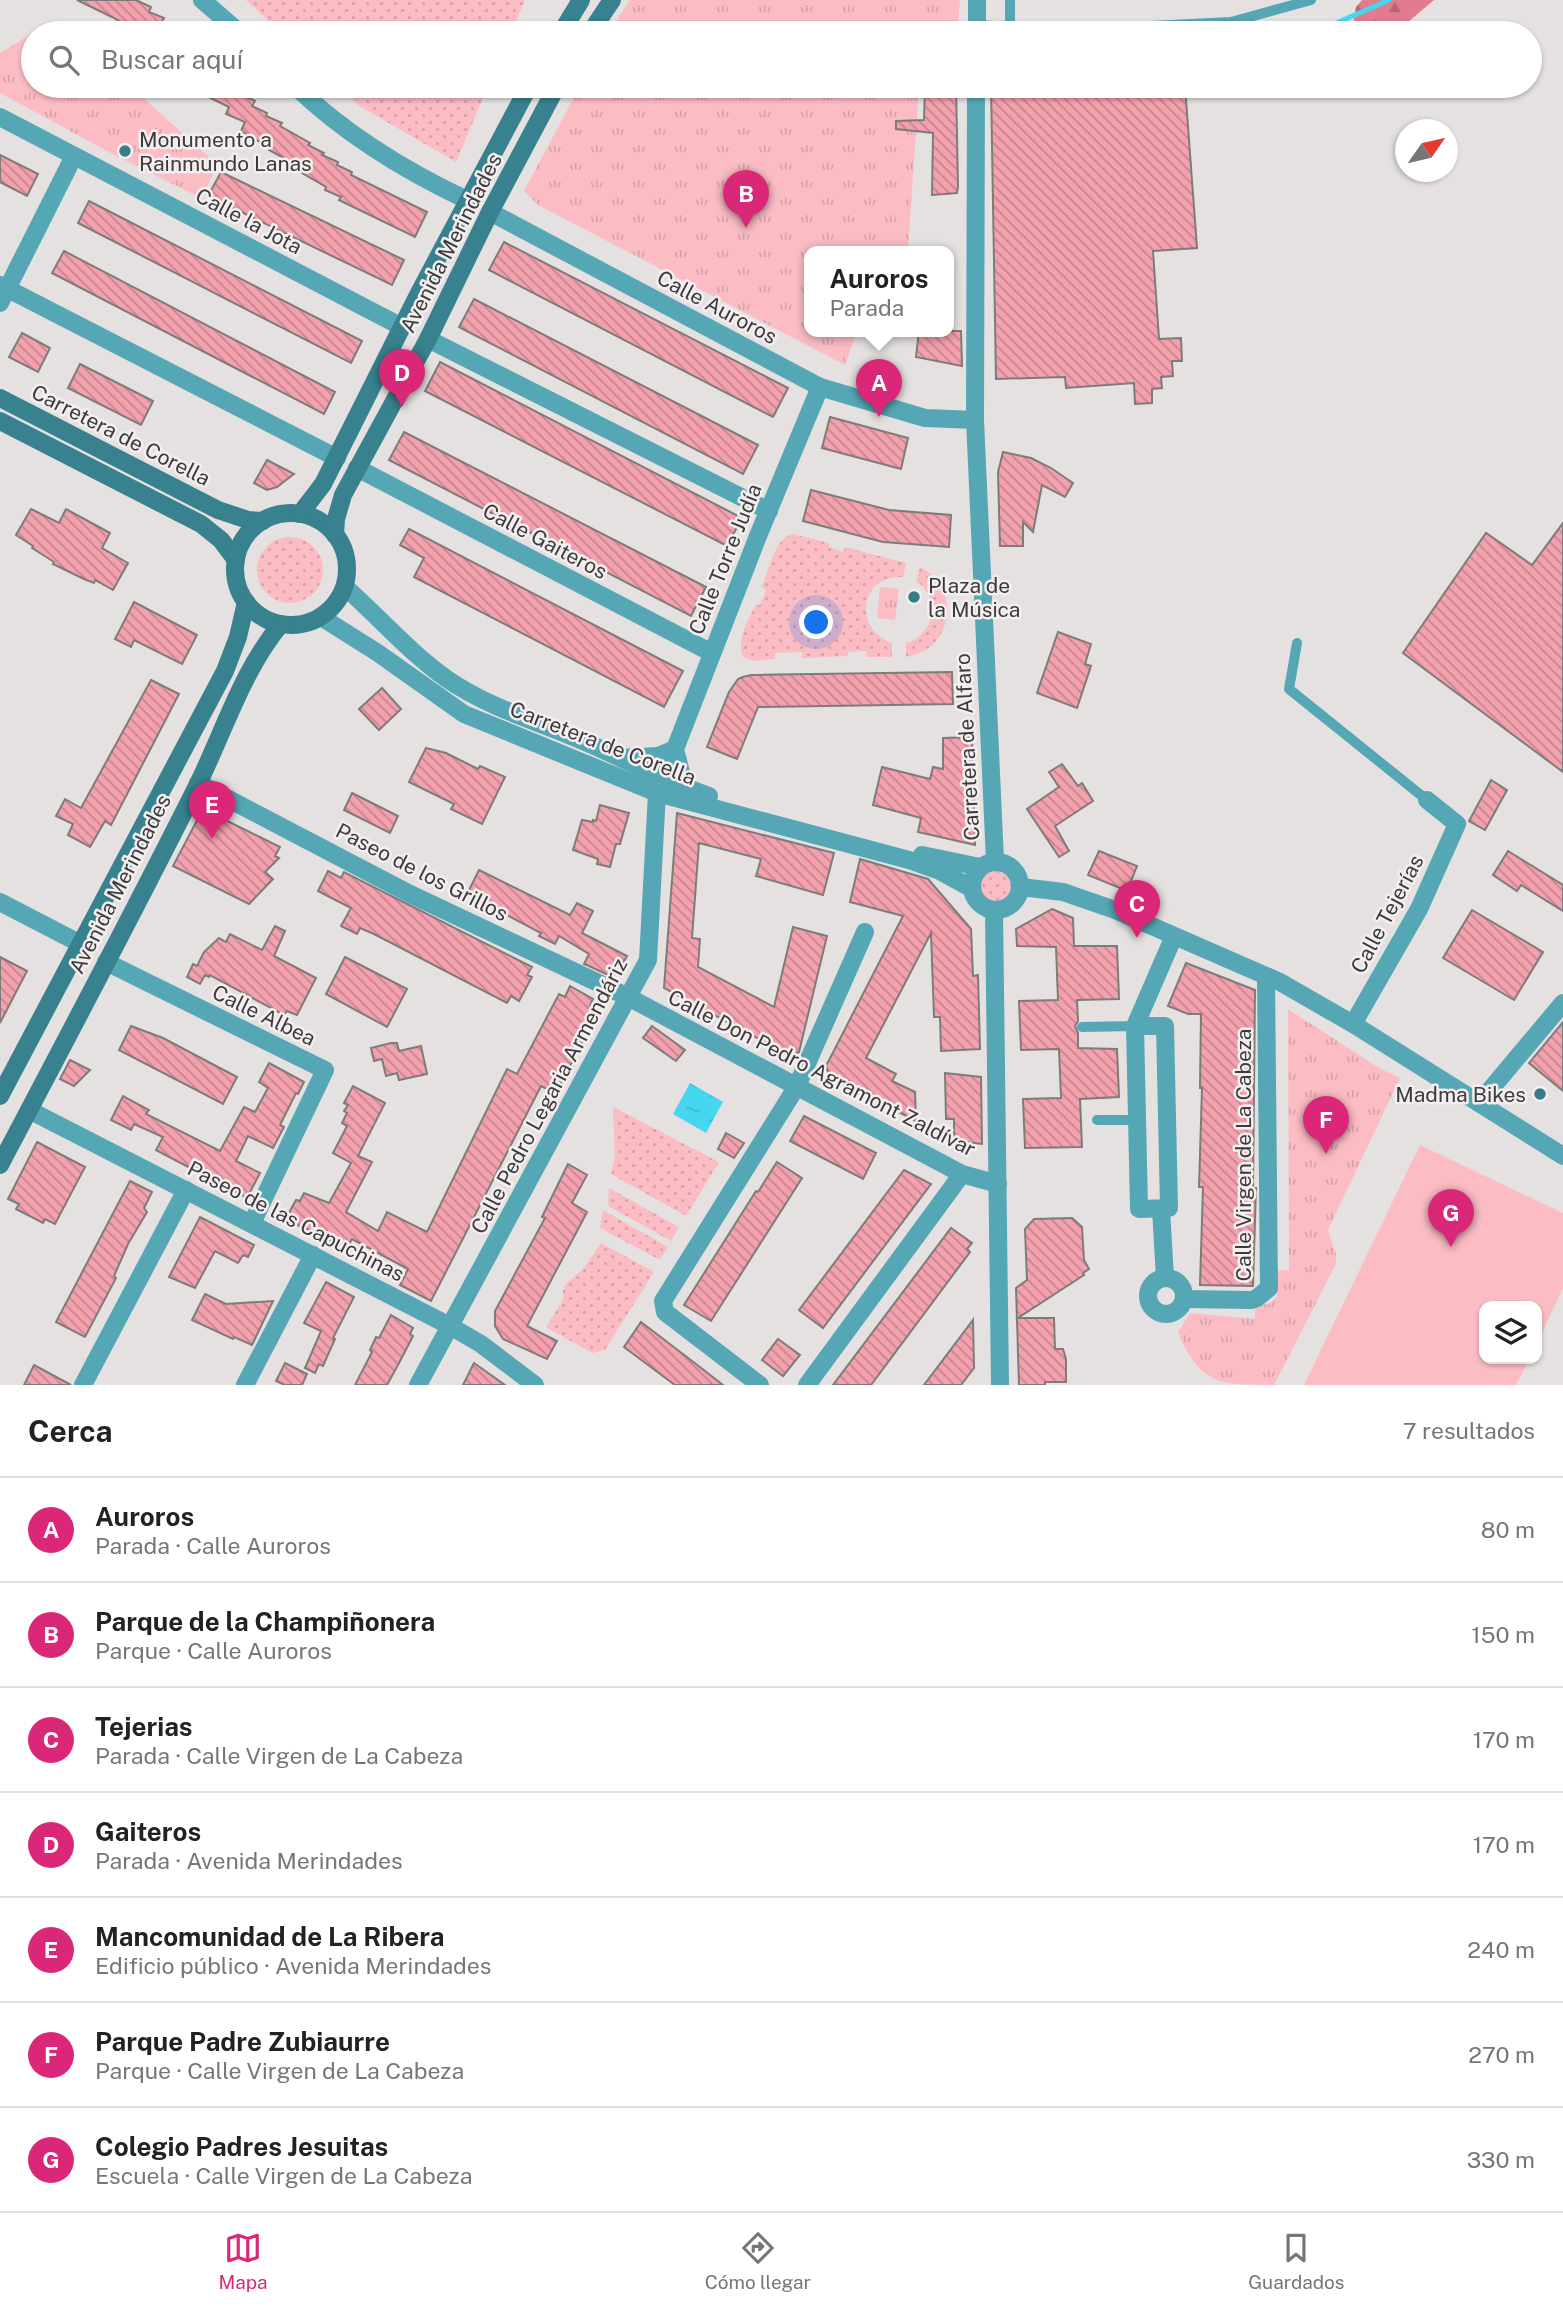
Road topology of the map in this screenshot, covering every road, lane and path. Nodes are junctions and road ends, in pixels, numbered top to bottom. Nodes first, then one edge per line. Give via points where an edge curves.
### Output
1 (202, 0) edge
2 (580, 0) edge
3 (612, 0) edge
4 (977, 0) edge
5 (1010, 0) edge
6 (1311, 0) edge
7 (226, 21) edge
8 (568, 21) edge
9 (598, 21) edge
10 (977, 21) edge
11 (1010, 21) edge
12 (1235, 21) edge
13 (308, 98) edge
14 (523, 98) edge
15 (551, 98) edge
16 (976, 98) edge
17 (0, 117) edge
18 (74, 156) junction
19 (469, 201) junction
20 (490, 212) junction
21 (2, 292) edge
22 (402, 327) junction
23 (428, 339) junction
24 (820, 387) junction
25 (0, 398) edge
26 (975, 420) junction
27 (0, 421) edge
28 (337, 458) junction
29 (357, 468) junction
30 (769, 511) junction
31 (300, 514) junction
32 (263, 521) junction
33 (335, 535) junction
34 (236, 560) junction
35 (345, 587) junction
36 (246, 602) junction
37 (321, 617) junction
38 (281, 624) junction
39 (1297, 643) dead end
40 (712, 653) junction
41 (675, 749) junction
42 (621, 758) junction
43 (198, 783) junction
44 (685, 788) junction
45 (657, 793) junction
46 (1427, 800) joint
47 (988, 864) junction
48 (1021, 887) junction
49 (971, 888) junction
50 (0, 902) edge
51 (994, 911) junction
52 (865, 932) dead end
53 (1174, 936) junction
54 (81, 944) junction
55 (106, 962) junction
56 (1266, 976) junction
57 (628, 997) junction
58 (1563, 1003) edge
59 (1353, 1024) junction
60 (1135, 1026) junction
61 (1082, 1027) dead end
62 (797, 1086) junction
63 (1, 1094) edge
64 (1479, 1102) junction
65 (29, 1110) junction
66 (1097, 1120) dead end
67 (1137, 1120) junction
68 (1563, 1156) edge
69 (0, 1165) edge
70 (962, 1174) junction
71 (998, 1184) junction
72 (186, 1190) junction
73 (1161, 1209) junction
74 (252, 1223) junction
75 (313, 1255) junction
76 (1165, 1278) junction
77 (1184, 1299) junction
78 (450, 1326) junction
79 (83, 1385) edge
80 (245, 1385) edge
81 (418, 1385) edge
82 (535, 1385) edge
83 (760, 1385) edge
84 (807, 1385) edge
85 (1000, 1385) edge

1 - 7 street
2 - 8 main road
3 - 9 main road
4 - 10 street
5 - 11 lane
6 - 12 lane
13 - 19 street via 373,150
14 - 19 main road, Avenida Merindades
15 - 20 main road, Avenida Merindades
16 - 26 street, Carretera de Alfaro
17 - 18 street, Calle la Jota
18 - 21 street
18 - 22 street, Calle la Jota
19 - 22 main road, Avenida Merindades
20 - 23 main road, Avenida Merindades
20 - 24 street, Calle Auroros
21 - 28 street
22 - 28 main road, Avenida Merindades
23 - 29 main road, Avenida Merindades
23 - 30 street
24 - 26 street, Calle Auroros via 925,418
24 - 30 street, Calle Torre Judía
25 - 32 main road, Carretera de Corella via 218,510
26 - 47 street, Carretera de Alfaro
27 - 34 main road, Carretera de Corella via 201,524
28 - 31 main road, Avenida Merindades
29 - 33 main road, Avenida Merindades via 344,495
29 - 40 street, Calle Gaiteros
30 - 40 street, Calle Torre Judía
31 - 32 main road
31 - 33 main road via 319,521
32 - 34 main road via 245,538
33 - 35 main road via 344,551
34 - 36 main road via 237,582
35 - 37 main road
35 - 42 street, Carretera de Corella via 402,644 448,679 487,702
36 - 38 main road via 268,620
36 - 54 main road, Avenida Merindades via 225,671
37 - 38 main road via 302,624
37 - 45 street, Carretera de Corella via 464,713
38 - 43 main road, Avenida Merindades via 245,682
39 - 46 lane via 1289,689
40 - 41 street, Calle Torre Judía
41 - 42 street via 658,756
41 - 44 street
42 - 44 street, Carretera de Corella
43 - 55 main road, Avenida Merindades
43 - 57 street, Paseo de los Grillos via 410,894
44 - 47 street, Carretera de Corella via 911,853
45 - 49 street, Carretera de Corella via 927,866
45 - 57 street, Calle Pedro Legaria Armendáriz via 648,960
46 - 59 street, Calle Tejerías via 1457,824 1419,909
47 - 48 street via 1010,865 1020,877
47 - 49 street via 977,870
48 - 51 street via 1015,902
48 - 53 street via 1063,892
49 - 51 street via 981,906
50 - 54 street
51 - 71 street
52 - 62 street
53 - 56 street
53 - 60 street
54 - 63 main road, Avenida Merindades
55 - 65 main road, Avenida Merindades
55 - 74 street, Calle Albea via 325,1070
56 - 59 street
56 - 77 street, Calle Virgen de La Cabeza via 1269,1288 1252,1300
57 - 62 street, Calle Don Pedro Agramont Zaldívar
57 - 78 street, Calle Pedro Legaria Armendáriz
58 - 64 street
59 - 64 street
60 - 61 lane
60 - 67 street
60 - 73 street via 1165,1026 1169,1208
62 - 70 street, Calle Don Pedro Agramont Zaldívar
62 - 83 street via 663,1301 665,1312
64 - 68 street
65 - 69 main road, Avenida Merindades
65 - 72 street, Paseo de las Capuchinas
66 - 67 lane
67 - 73 street via 1139,1209
70 - 71 street, Calle Don Pedro Agramont Zaldívar
70 - 84 street
71 - 85 street
72 - 74 street, Paseo de las Capuchinas
72 - 79 street
73 - 76 street
74 - 75 street, Paseo de las Capuchinas
75 - 78 street, Paseo de las Capuchinas
75 - 80 street
76 - 77 street via 1181,1285
76 - 77 street via 1154,1282 1148,1293 1153,1310 1170,1314
78 - 81 street, Calle Pedro Legaria Armendáriz
78 - 82 street, Paseo de las Capuchinas

